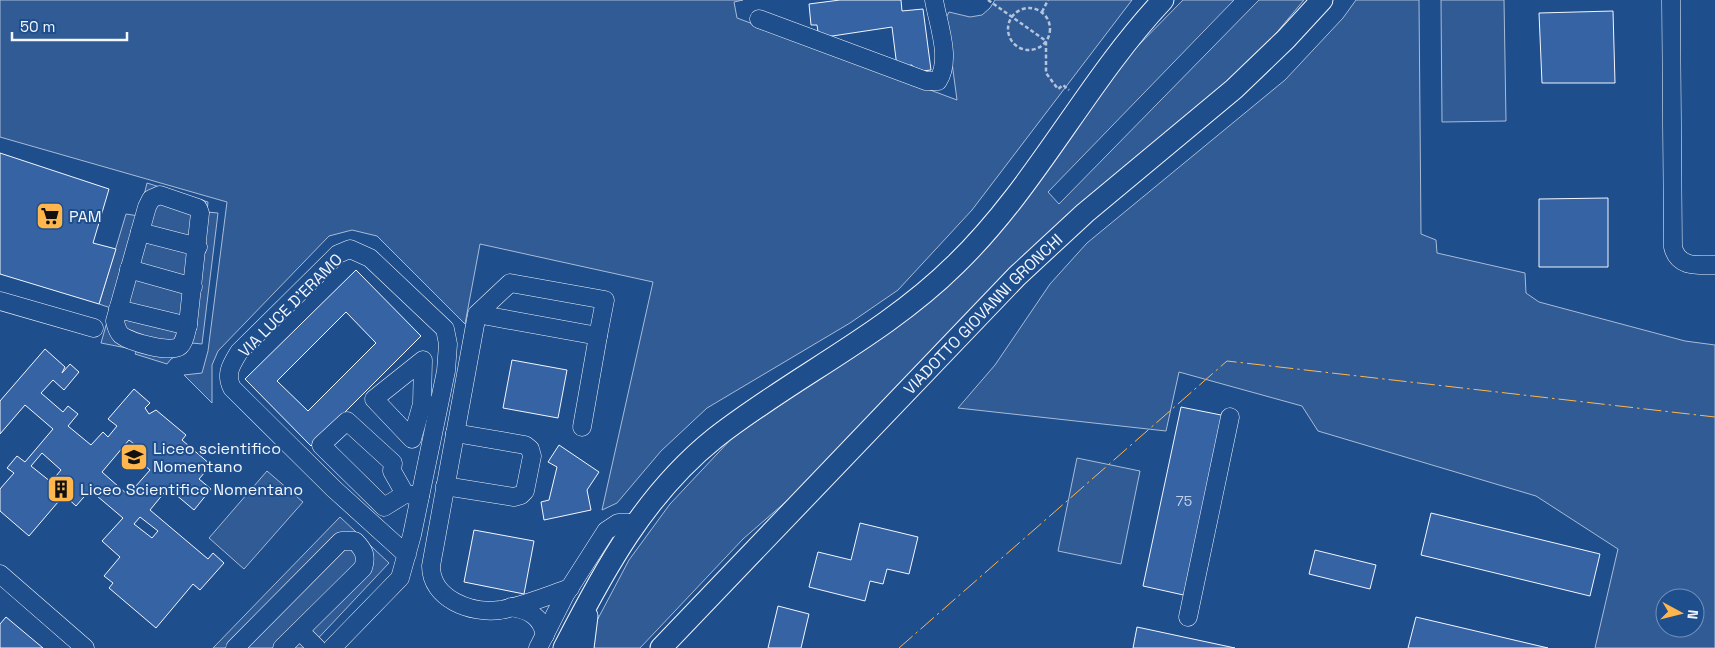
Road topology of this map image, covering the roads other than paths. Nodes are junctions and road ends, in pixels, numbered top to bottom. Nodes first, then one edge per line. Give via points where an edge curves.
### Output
1 (1163, 0) edge
2 (1322, 0) edge
3 (1671, 0) edge
4 (935, 4) edge
5 (759, 19) dead end
6 (140, 232) junction
7 (198, 247) junction
8 (1715, 264) edge
9 (130, 269) junction
10 (193, 287) junction
11 (0, 301) edge
12 (477, 314) junction
13 (116, 315) junction
14 (188, 326) junction
15 (94, 328) junction
16 (598, 336) junction
17 (129, 340) junction
18 (401, 378) junction
19 (428, 402) junction
20 (1230, 417) dead end
21 (582, 427) dead end
22 (455, 434) junction
23 (445, 486) junction
24 (412, 495) junction
25 (635, 523) junction
26 (406, 555) junction
27 (0, 574) edge
28 (603, 574) junction
29 (570, 588) junction
30 (511, 606) junction
31 (699, 608) junction
32 (1188, 617) dead end
33 (300, 631) junction
34 (541, 642) edge
35 (85, 648) edge
36 (235, 648) edge
37 (283, 648) edge
38 (318, 648) edge
39 (332, 648) edge
40 (564, 648) edge
41 (584, 648) edge
42 (654, 648) edge
43 (661, 648) edge

1 - 25 main road via 1081,101 1008,205 944,276 877,329 758,406 714,439 685,466
2 - 31 main road, VIADOTTO GIOVANNI GRONCHI via 1234,89 1070,226 1017,276
3 - 8 street via 1672,242 1677,259 1689,264
4 - 5 street via 945,61 944,72 938,80 926,81
6 - 7 street
6 - 7 street via 152,199 160,195 198,208
6 - 9 street
7 - 10 street
9 - 10 street
9 - 13 street
10 - 14 street
11 - 15 street
12 - 16 street
12 - 16 street via 510,283 605,300
12 - 22 street
13 - 14 street
13 - 15 street via 102,327
13 - 17 street via 116,328
14 - 17 street via 184,341 170,350
15 - 17 street via 102,334
16 - 21 street
18 - 19 street
18 - 19 street via 423,360
18 - 19 street via 374,399 412,439
19 - 24 street, VIA LUCE D'ERAMO
19 - 26 street, VIA LUCE D'ERAMO via 447,362 445,329 370,258 350,249 338,254 239,352 230,367 228,380 232,388 334,489
20 - 32 street
22 - 23 street
22 - 23 street via 525,445 532,456 525,491 521,495 514,497
23 - 30 street via 431,566 433,582 451,601 486,610
24 - 24 street via 384,507 321,444 347,421 393,464 392,471
24 - 26 street, VIA LUCE D'ERAMO
25 - 28 main road
25 - 29 street via 618,523 606,531
26 - 39 street, VIA LUCE D'ERAMO via 400,578
27 - 35 street
28 - 40 main road
28 - 41 main road via 585,622
29 - 30 street
29 - 34 street
30 - 34 street via 530,612 542,623
31 - 42 main road
31 - 43 main road, VIADOTTO GIOVANNI GRONCHI
33 - 36 street via 363,568 366,558 363,549 355,542 341,541
33 - 37 street
33 - 38 street

